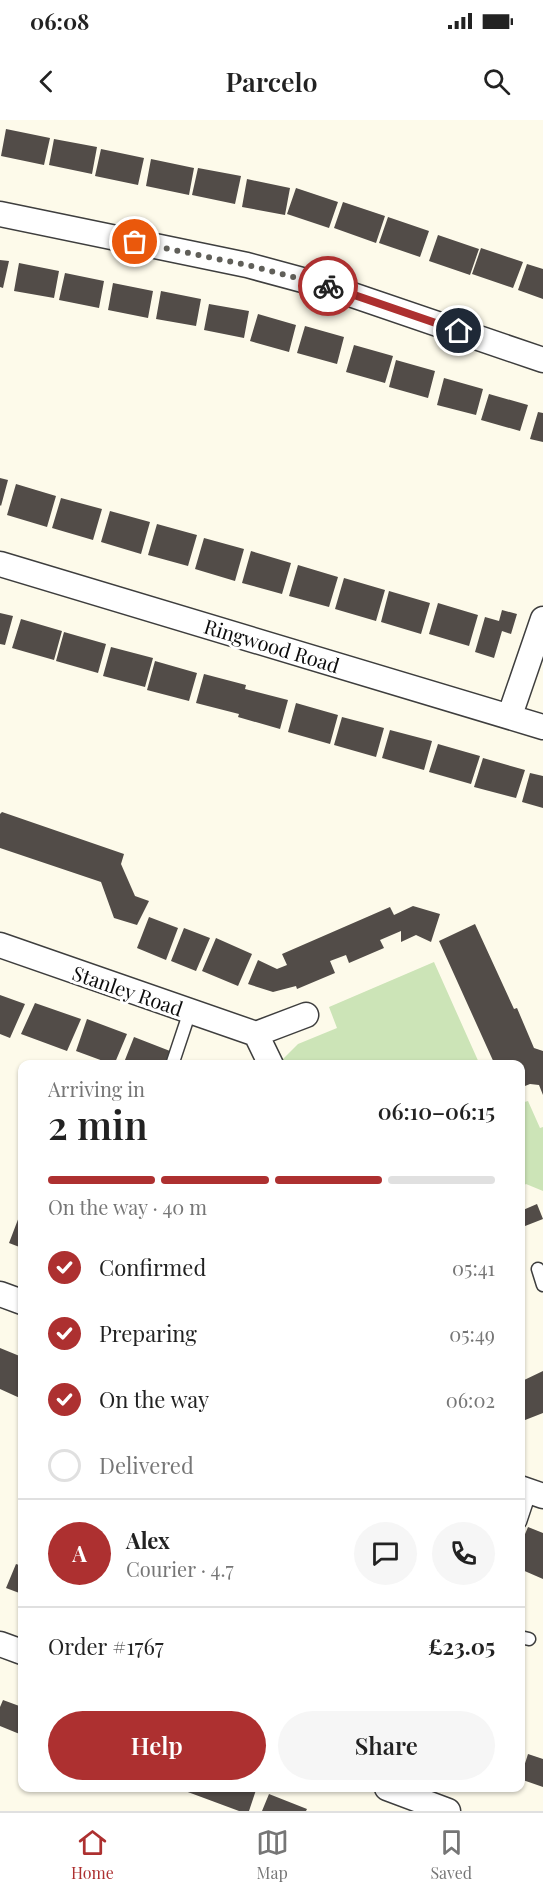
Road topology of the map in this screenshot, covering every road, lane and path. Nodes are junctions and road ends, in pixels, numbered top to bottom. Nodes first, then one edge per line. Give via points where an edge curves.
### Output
1 (0, 214) edge
2 (543, 360) edge
3 (0, 564) edge
4 (543, 619) edge
5 (510, 715) junction
6 (543, 727) edge
7 (0, 945) edge
8 (190, 1011) junction
9 (306, 1014) dead end
10 (256, 1034) junction
11 (174, 1060) edge
12 (269, 1060) edge
13 (538, 1269) dead end
14 (543, 1285) edge
15 (0, 1294) edge
16 (18, 1301) edge
17 (531, 1492) edge
18 (525, 1508) edge
19 (0, 1644) edge
20 (18, 1651) edge
21 (398, 1792) edge
22 (448, 1811) edge

1 - 2 street via 247,265 332,288
3 - 5 street, Ringwood Road
4 - 5 street
5 - 6 street, Ringwood Road
7 - 8 street, Stanley Road
8 - 10 street, Stanley Road
8 - 11 lane
9 - 10 street
10 - 12 street
13 - 14 lane
15 - 16 street
17 - 18 lane
19 - 20 street
21 - 22 street

